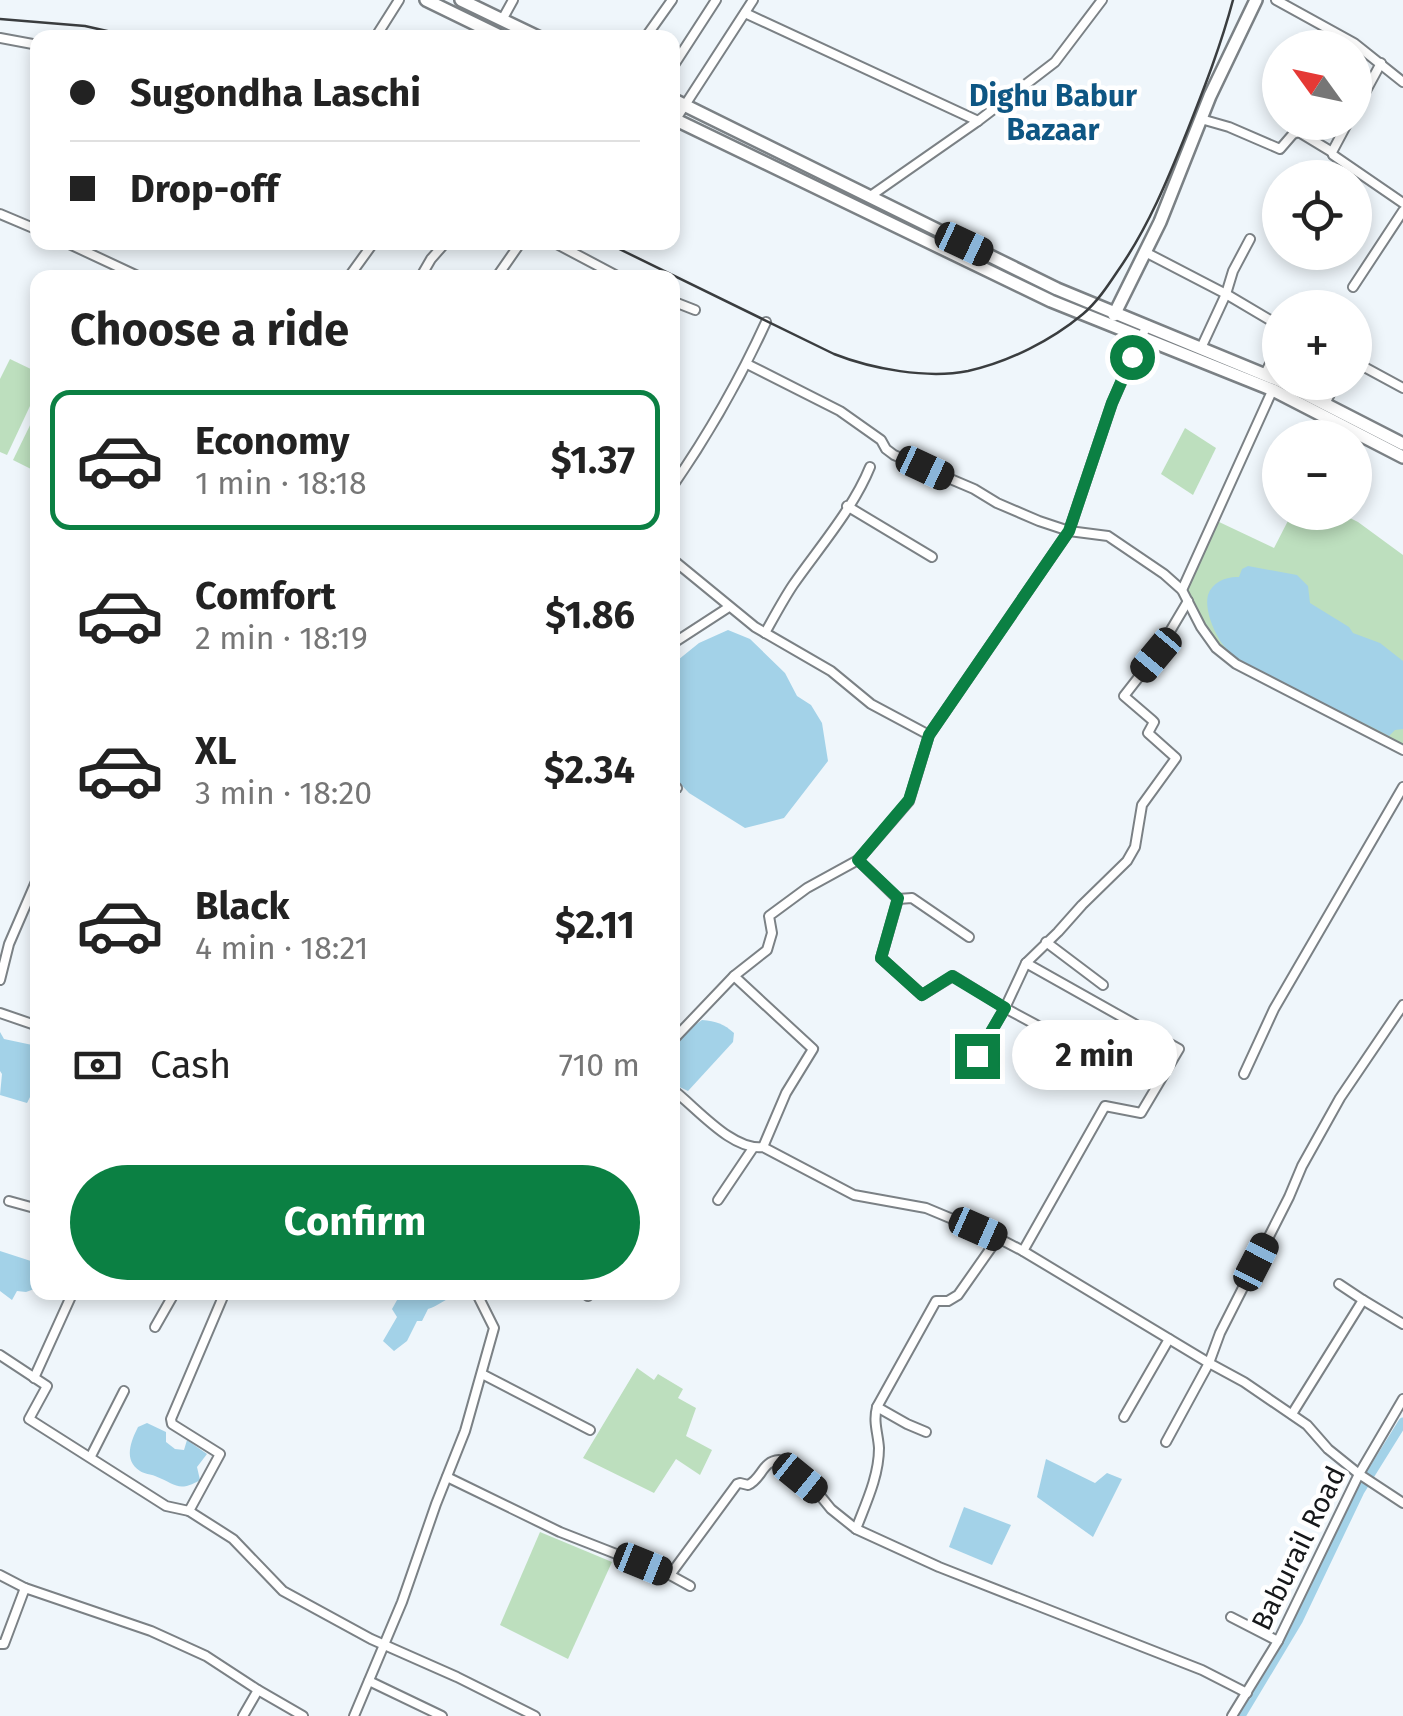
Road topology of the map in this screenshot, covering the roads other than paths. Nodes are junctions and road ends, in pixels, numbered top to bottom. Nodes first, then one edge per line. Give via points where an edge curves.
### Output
1 (399, 0) edge
2 (426, 0) edge
3 (461, 0) edge
4 (513, 0) edge
5 (672, 0) edge
6 (716, 0) edge
7 (753, 0) edge
8 (1102, 0) edge
9 (1256, 0) edge
10 (1276, 0) edge
11 (745, 12) junction
12 (502, 20) junction
13 (380, 30) edge
14 (488, 30) edge
15 (523, 30) edge
16 (651, 30) edge
17 (0, 38) edge
18 (30, 44) edge
19 (680, 56) edge
20 (1381, 64) junction
21 (1372, 80) edge
22 (1403, 82) edge
23 (680, 103) edge
24 (685, 105) junction
25 (680, 112) edge
26 (1201, 118) junction
27 (978, 122) junction
28 (680, 124) edge
29 (1338, 140) edge
30 (1332, 152) junction
31 (869, 197) junction
32 (1403, 204) edge
33 (1403, 212) edge
34 (0, 214) edge
35 (30, 227) edge
36 (1250, 239) dead end
37 (83, 250) edge
38 (568, 250) edge
39 (1144, 252) junction
40 (125, 270) edge
41 (607, 270) edge
42 (1353, 287) dead end
43 (1226, 294) junction
44 (680, 304) edge
45 (695, 310) dead end
46 (1262, 315) edge
47 (1113, 318) junction
48 (766, 322) dead end
49 (1144, 331) junction
50 (1201, 348) junction
51 (747, 364) junction
52 (1372, 371) edge
53 (1262, 376) edge
54 (1262, 377) edge
55 (1403, 388) edge
56 (1267, 400) edge
57 (1306, 400) edge
58 (1317, 400) edge
59 (1328, 400) edge
60 (1326, 404) junction
61 (1403, 444) edge
62 (1403, 457) edge
63 (870, 468) dead end
64 (680, 476) edge
65 (848, 506) junction
66 (1069, 531) junction
67 (932, 557) dead end
68 (680, 566) edge
69 (1182, 590) junction
70 (1188, 601) junction
71 (729, 607) junction
72 (765, 633) junction
73 (680, 639) edge
74 (929, 735) junction
75 (1403, 750) edge
76 (1403, 787) edge
77 (858, 860) junction
78 (30, 895) edge
79 (898, 898) junction
80 (969, 937) dead end
81 (1046, 942) junction
82 (1026, 964) junction
83 (734, 976) junction
84 (0, 980) edge
85 (1103, 985) dead end
86 (1403, 1005) edge
87 (1005, 1008) junction
88 (0, 1013) edge
89 (30, 1023) edge
90 (680, 1033) edge
91 (977, 1056) dead end
92 (1114, 1066) dead end
93 (1244, 1074) dead end
94 (680, 1096) edge
95 (764, 1147) junction
96 (753, 1148) junction
97 (718, 1200) dead end
98 (9, 1201) dead end
99 (30, 1208) edge
100 (998, 1238) junction
101 (1023, 1251) junction
102 (1339, 1284) dead end
103 (69, 1300) edge
104 (171, 1300) edge
105 (222, 1300) edge
106 (480, 1300) edge
107 (1362, 1300) junction
108 (1403, 1324) edge
109 (155, 1326) dead end
110 (1169, 1339) junction
111 (0, 1355) edge
112 (1209, 1363) junction
113 (482, 1374) junction
114 (34, 1378) junction
115 (124, 1390) dead end
116 (1403, 1399) edge
117 (876, 1406) junction
118 (1292, 1414) junction
119 (1124, 1417) dead end
120 (590, 1430) dead end
121 (926, 1432) dead end
122 (1166, 1442) dead end
123 (91, 1456) junction
124 (1359, 1474) junction
125 (447, 1478) junction
126 (1403, 1503) edge
127 (189, 1511) junction
128 (856, 1528) junction
129 (670, 1574) junction
130 (0, 1575) edge
131 (690, 1586) dead end
132 (25, 1588) junction
133 (1232, 1617) dead end
134 (1278, 1641) junction
135 (0, 1644) edge
136 (384, 1645) junction
137 (369, 1681) junction
138 (258, 1690) junction
139 (1247, 1693) junction
140 (243, 1716) edge
141 (303, 1716) edge
142 (354, 1716) edge
143 (442, 1716) edge
144 (534, 1716) edge
145 (1232, 1716) edge

1 - 13 street
2 - 14 main road
3 - 12 main road
4 - 12 street
5 - 16 street
6 - 19 street
7 - 11 street
8 - 27 street via 1055,62
9 - 26 main road
10 - 20 street
11 - 24 street
11 - 27 street
12 - 15 main road
17 - 18 street
20 - 21 street
20 - 22 street
23 - 24 main road
24 - 25 street
24 - 31 main road
26 - 30 street via 1280,149 1300,132
26 - 39 main road
27 - 31 street
28 - 47 main road via 1051,300
29 - 30 street
30 - 32 street
31 - 47 main road
33 - 42 street
34 - 35 street
36 - 43 street
37 - 40 street
38 - 41 street
39 - 43 street
39 - 47 main road
43 - 46 street
43 - 50 street
44 - 45 street
47 - 49 main road
48 - 51 street
49 - 50 main road
49 - 54 main road
49 - 66 street
50 - 53 main road
51 - 64 street
51 - 66 street via 840,411 894,455
52 - 55 street
56 - 69 street
57 - 62 main road
58 - 60 main road
59 - 60 street
60 - 61 main road
63 - 65 street
65 - 67 street
65 - 72 street
66 - 69 street via 1108,536
66 - 74 street
68 - 71 street
69 - 70 street
70 - 75 street via 1216,648 1236,664
70 - 81 street via 1124,696 1154,722 1148,733 1176,758 1142,806 1127,862
71 - 72 street
71 - 73 street
72 - 74 street
74 - 77 street via 909,800
76 - 93 street via 1274,1009
77 - 79 street
77 - 83 street via 769,916 767,950
78 - 84 street
79 - 80 street via 912,898
79 - 87 street via 881,958 922,995 952,976
81 - 82 street
81 - 85 street
82 - 87 street
82 - 101 street via 1178,1049 1141,1113 1106,1106
83 - 90 street
83 - 95 street via 813,1049
86 - 112 street via 1307,1157
87 - 91 street
87 - 92 street
88 - 89 street
94 - 96 street via 732,1140
95 - 96 street
95 - 100 street via 854,1195 926,1208
96 - 97 street
98 - 99 street
100 - 101 street
100 - 117 street via 958,1295 936,1302
101 - 110 street
102 - 107 street
103 - 114 street
104 - 109 street
105 - 127 street via 170,1419 220,1454
106 - 113 street via 494,1328
107 - 108 street
107 - 118 street
110 - 112 street
110 - 119 street
111 - 114 street
112 - 118 street
112 - 122 street
113 - 120 street
113 - 125 street
114 - 123 street via 47,1386 29,1419
115 - 123 street
116 - 124 street, Baburail Road
117 - 121 street
117 - 128 street via 876,1468
118 - 124 street
123 - 127 street via 166,1506
124 - 126 street
124 - 134 street, Baburail Road
125 - 129 street
125 - 136 street
127 - 136 street via 234,1540 283,1591
128 - 129 street via 779,1460 772,1461 754,1482 737,1484
128 - 139 street
129 - 131 street
130 - 132 street
132 - 135 street
132 - 138 street via 151,1631
133 - 134 street
134 - 139 street, Baburail Road
136 - 137 street
136 - 144 street
137 - 142 street
137 - 143 street
138 - 140 street
138 - 141 street
139 - 145 street, Baburail Road

